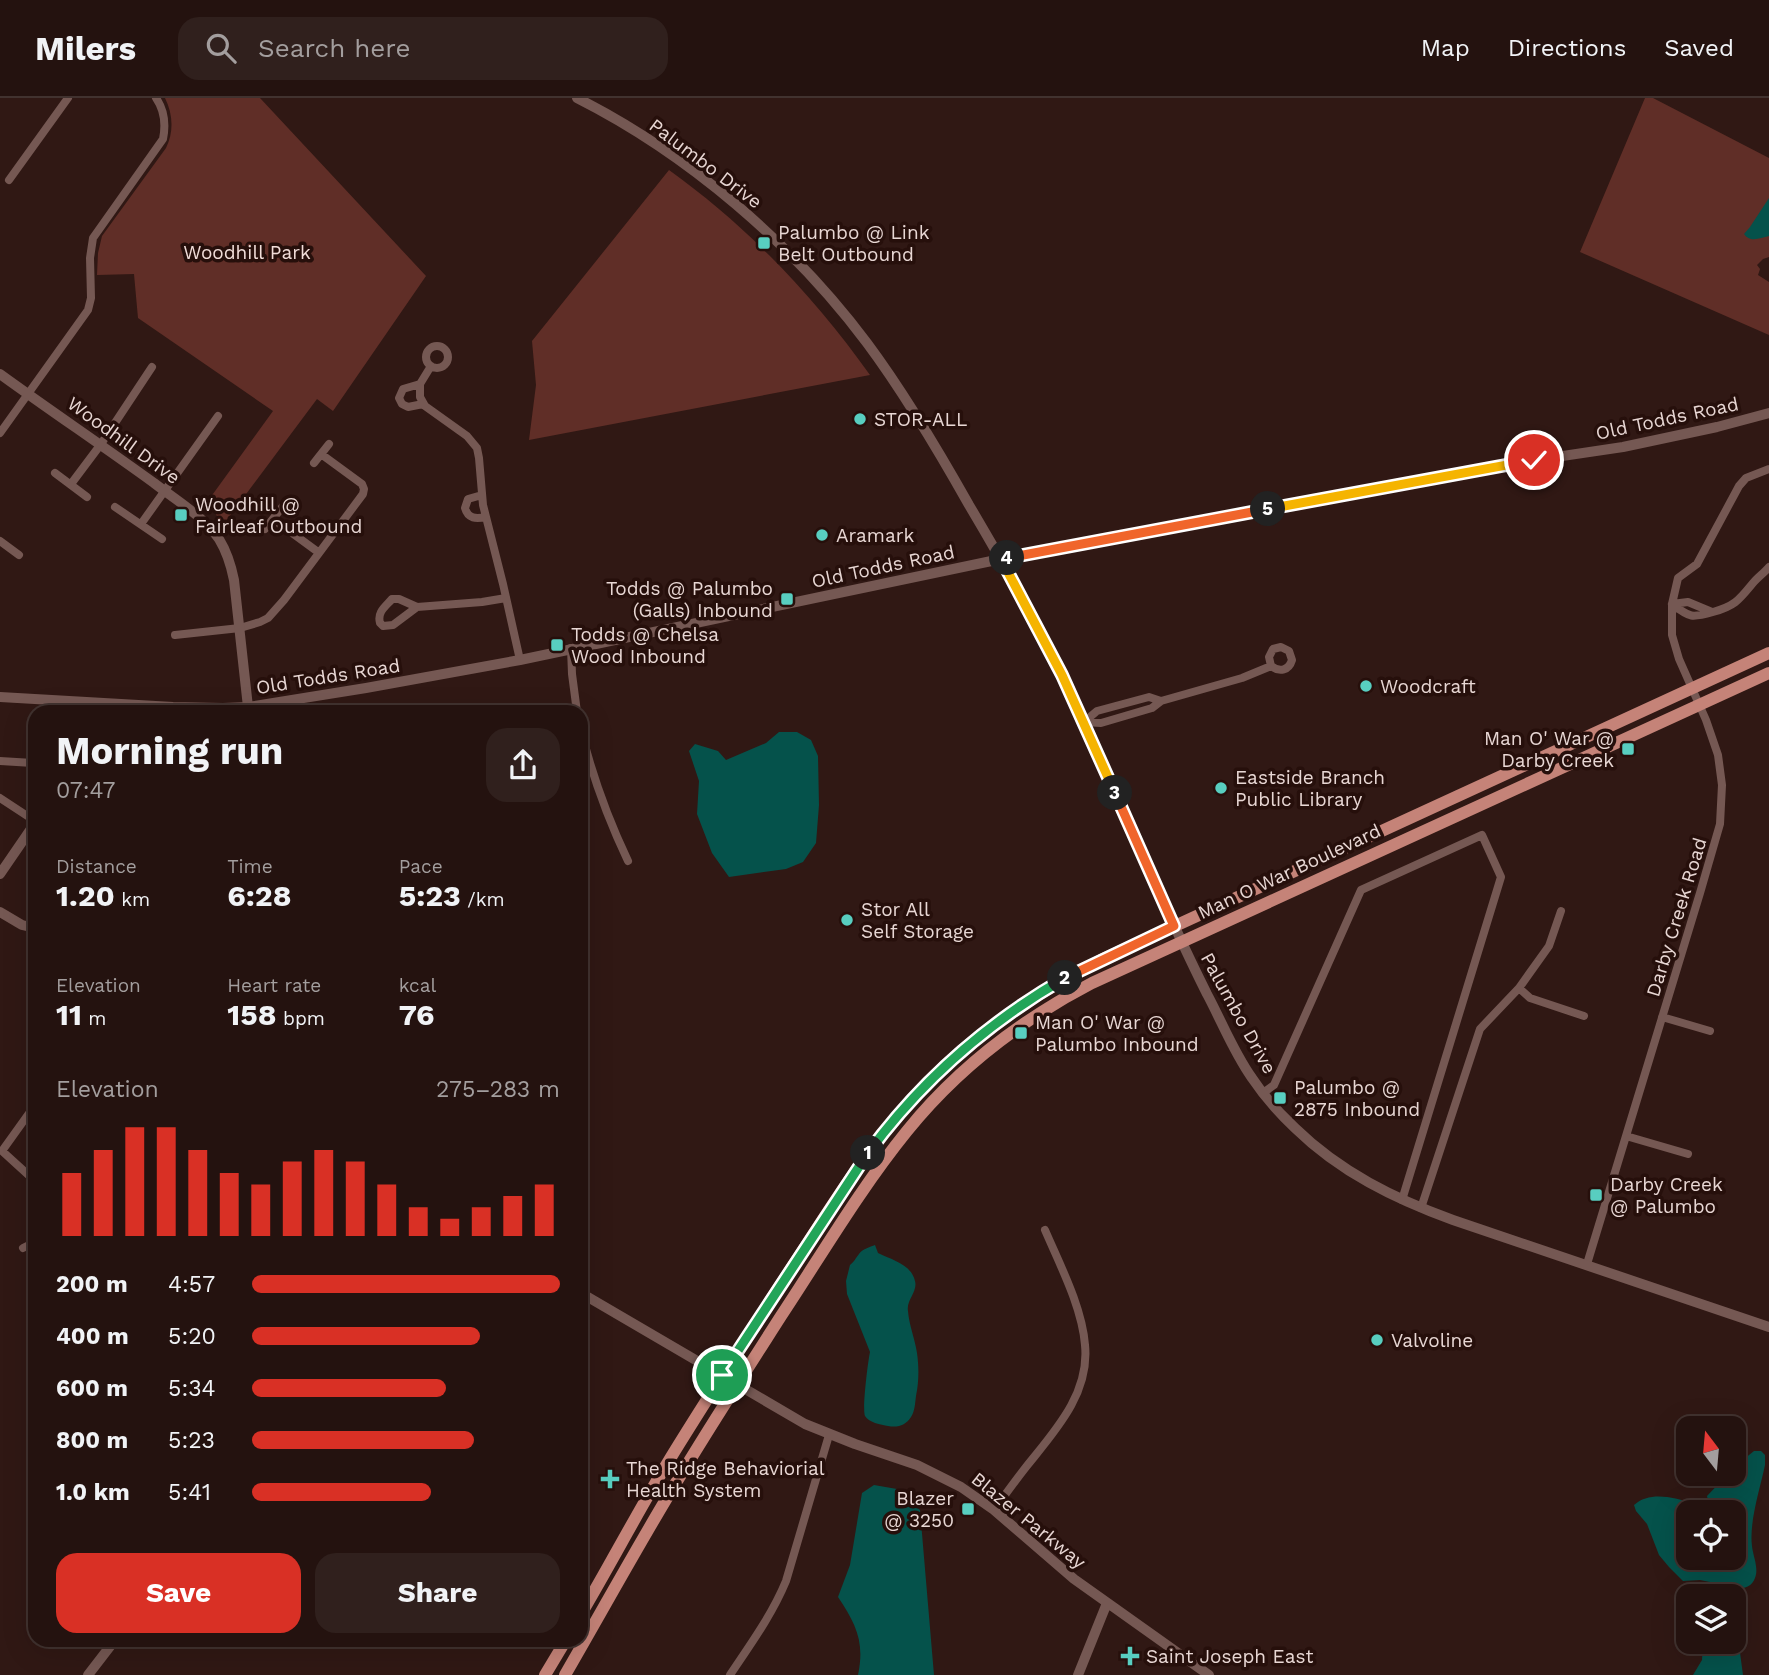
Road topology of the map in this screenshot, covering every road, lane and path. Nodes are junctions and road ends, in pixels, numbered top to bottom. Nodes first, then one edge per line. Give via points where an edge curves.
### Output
1 (68, 98) edge
2 (156, 98) edge
3 (577, 98) edge
4 (9, 180) dead end
5 (431, 366) dead end
6 (152, 367) dead end
7 (0, 373) edge
8 (420, 384) junction
9 (27, 394) junction
10 (423, 404) junction
11 (1769, 413) edge
12 (218, 416) dead end
13 (0, 433) edge
14 (329, 443) dead end
15 (101, 444) junction
16 (321, 454) junction
17 (314, 464) dead end
18 (1769, 469) edge
19 (55, 472) dead end
20 (71, 484) junction
21 (165, 492) junction
22 (481, 495) junction
23 (87, 497) dead end
24 (283, 506) dead end
25 (115, 507) dead end
26 (486, 517) junction
27 (273, 519) junction
28 (141, 524) junction
29 (265, 529) dead end
30 (162, 539) dead end
31 (0, 541) edge
32 (318, 552) junction
33 (19, 555) dead end
34 (1001, 559) junction
35 (1768, 571) edge
36 (506, 598) junction
37 (1672, 604) junction
38 (417, 607) junction
39 (240, 628) junction
40 (175, 635) dead end
41 (571, 649) junction
42 (1769, 653) edge
43 (520, 660) junction
44 (1271, 666) dead end
45 (1769, 673) edge
46 (1692, 688) junction
47 (0, 697) edge
48 (52, 705) edge
49 (248, 705) edge
50 (260, 705) edge
51 (577, 705) edge
52 (1699, 705) junction
53 (1084, 722) junction
54 (588, 760) edge
55 (0, 761) edge
56 (28, 763) edge
57 (0, 798) edge
58 (28, 817) edge
59 (28, 832) edge
60 (628, 861) dead end
61 (0, 874) edge
62 (1561, 911) dead end
63 (0, 912) edge
64 (28, 926) edge
65 (1174, 926) junction
66 (1181, 942) junction
67 (1519, 988) junction
68 (1584, 1016) dead end
69 (1662, 1017) junction
70 (1710, 1031) dead end
71 (1263, 1093) junction
72 (28, 1115) edge
73 (1626, 1136) junction
74 (1688, 1154) dead end
75 (28, 1175) edge
76 (1402, 1200) junction
77 (1421, 1208) junction
78 (1045, 1230) dead end
79 (28, 1246) edge
80 (23, 1248) dead end
81 (1587, 1265) junction
82 (588, 1297) edge
83 (1769, 1327) edge
84 (722, 1375) junction
85 (738, 1383) junction
86 (829, 1435) junction
87 (994, 1510) junction
88 (588, 1602) edge
89 (1107, 1603) junction
90 (588, 1635) edge
91 (109, 1647) edge
92 (562, 1647) edge
93 (581, 1647) edge
94 (88, 1675) edge
95 (545, 1675) edge
96 (565, 1675) edge
97 (730, 1675) edge
98 (1078, 1675) edge
99 (1209, 1675) edge

1 - 4 street
2 - 9 street via 164,117 163,139 93,238 88,310
3 - 34 street, Palumbo Drive via 691,170 801,265 886,370
5 - 8 street
6 - 15 street
7 - 9 street, Woodhill Drive
8 - 10 street
8 - 10 street via 403,389 399,398 408,407
9 - 13 street
9 - 15 street, Woodhill Drive
10 - 22 street via 473,442 479,458
11 - 34 main road, Old Todds Road via 1623,447 1502,465
12 - 21 street
14 - 16 street
15 - 20 street
15 - 21 street, Woodhill Drive
16 - 17 street
16 - 32 street via 364,489
18 - 37 street, Darby Creek Road via 1746,478 1739,486 1697,564 1678,578
19 - 20 street
20 - 23 street
21 - 28 street
21 - 39 street, Woodhill Drive via 219,538 234,580
22 - 26 street
22 - 26 street via 468,499 465,508 470,517
24 - 27 street
25 - 28 street
26 - 36 street
27 - 29 street
27 - 32 street
28 - 30 street
31 - 33 street
32 - 39 street via 274,612
34 - 41 main road, Old Todds Road
34 - 53 street, Palumbo Drive
35 - 37 street via 1726,609 1698,617 1684,614
36 - 38 street
36 - 43 street
37 - 46 street, Darby Creek Road via 1674,646
38 - 38 street via 392,599 381,611 380,623 393,625
39 - 40 street
39 - 49 street, Woodhill Drive
41 - 43 main road, Old Todds Road
41 - 51 street
42 - 46 main road, Man O War Boulevard
43 - 50 main road, Old Todds Road
44 - 53 street via 1161,701 1149,697 1097,711
45 - 52 main road, Man O War Boulevard
46 - 52 street, Darby Creek Road
46 - 65 main road, Man O War Boulevard
47 - 48 main road, Old Todds Road
52 - 66 main road, Man O War Boulevard
52 - 69 street, Darby Creek Road via 1718,755 1722,805
53 - 65 street, Palumbo Drive
54 - 60 street
55 - 56 street
57 - 58 street
59 - 61 street
62 - 67 street via 1549,946
63 - 64 street
65 - 66 street, Palumbo Drive
65 - 84 main road, Man O War Boulevard via 1033,997 941,1068 860,1164
66 - 71 street, Palumbo Drive via 1245,1068
66 - 85 main road, Man O War Boulevard via 1034,1016 946,1088 872,1178
67 - 68 street via 1530,998
67 - 77 street via 1480,1029
69 - 70 street
69 - 73 street, Darby Creek Road
71 - 76 street, Palumbo Drive via 1328,1156
71 - 76 street via 1274,1085 1361,890 1482,835 1501,877
72 - 75 street via 2,1151
73 - 74 street
73 - 81 street, Darby Creek Road
76 - 77 street, Palumbo Drive
77 - 81 street, Palumbo Drive
78 - 87 street via 1081,1324 1084,1366 1064,1419
79 - 80 street
81 - 83 street, Palumbo Drive
82 - 84 street, Blazer Parkway
84 - 85 street, Blazer Parkway
84 - 88 main road, Man O War Boulevard
85 - 86 street, Blazer Parkway
85 - 90 main road, Man O War Boulevard
86 - 87 street, Blazer Parkway via 931,1471
86 - 97 street via 783,1588
87 - 89 street, Blazer Parkway
89 - 98 street
89 - 99 street, Blazer Parkway
91 - 94 street
92 - 95 main road
93 - 96 main road, Man O War Boulevard

